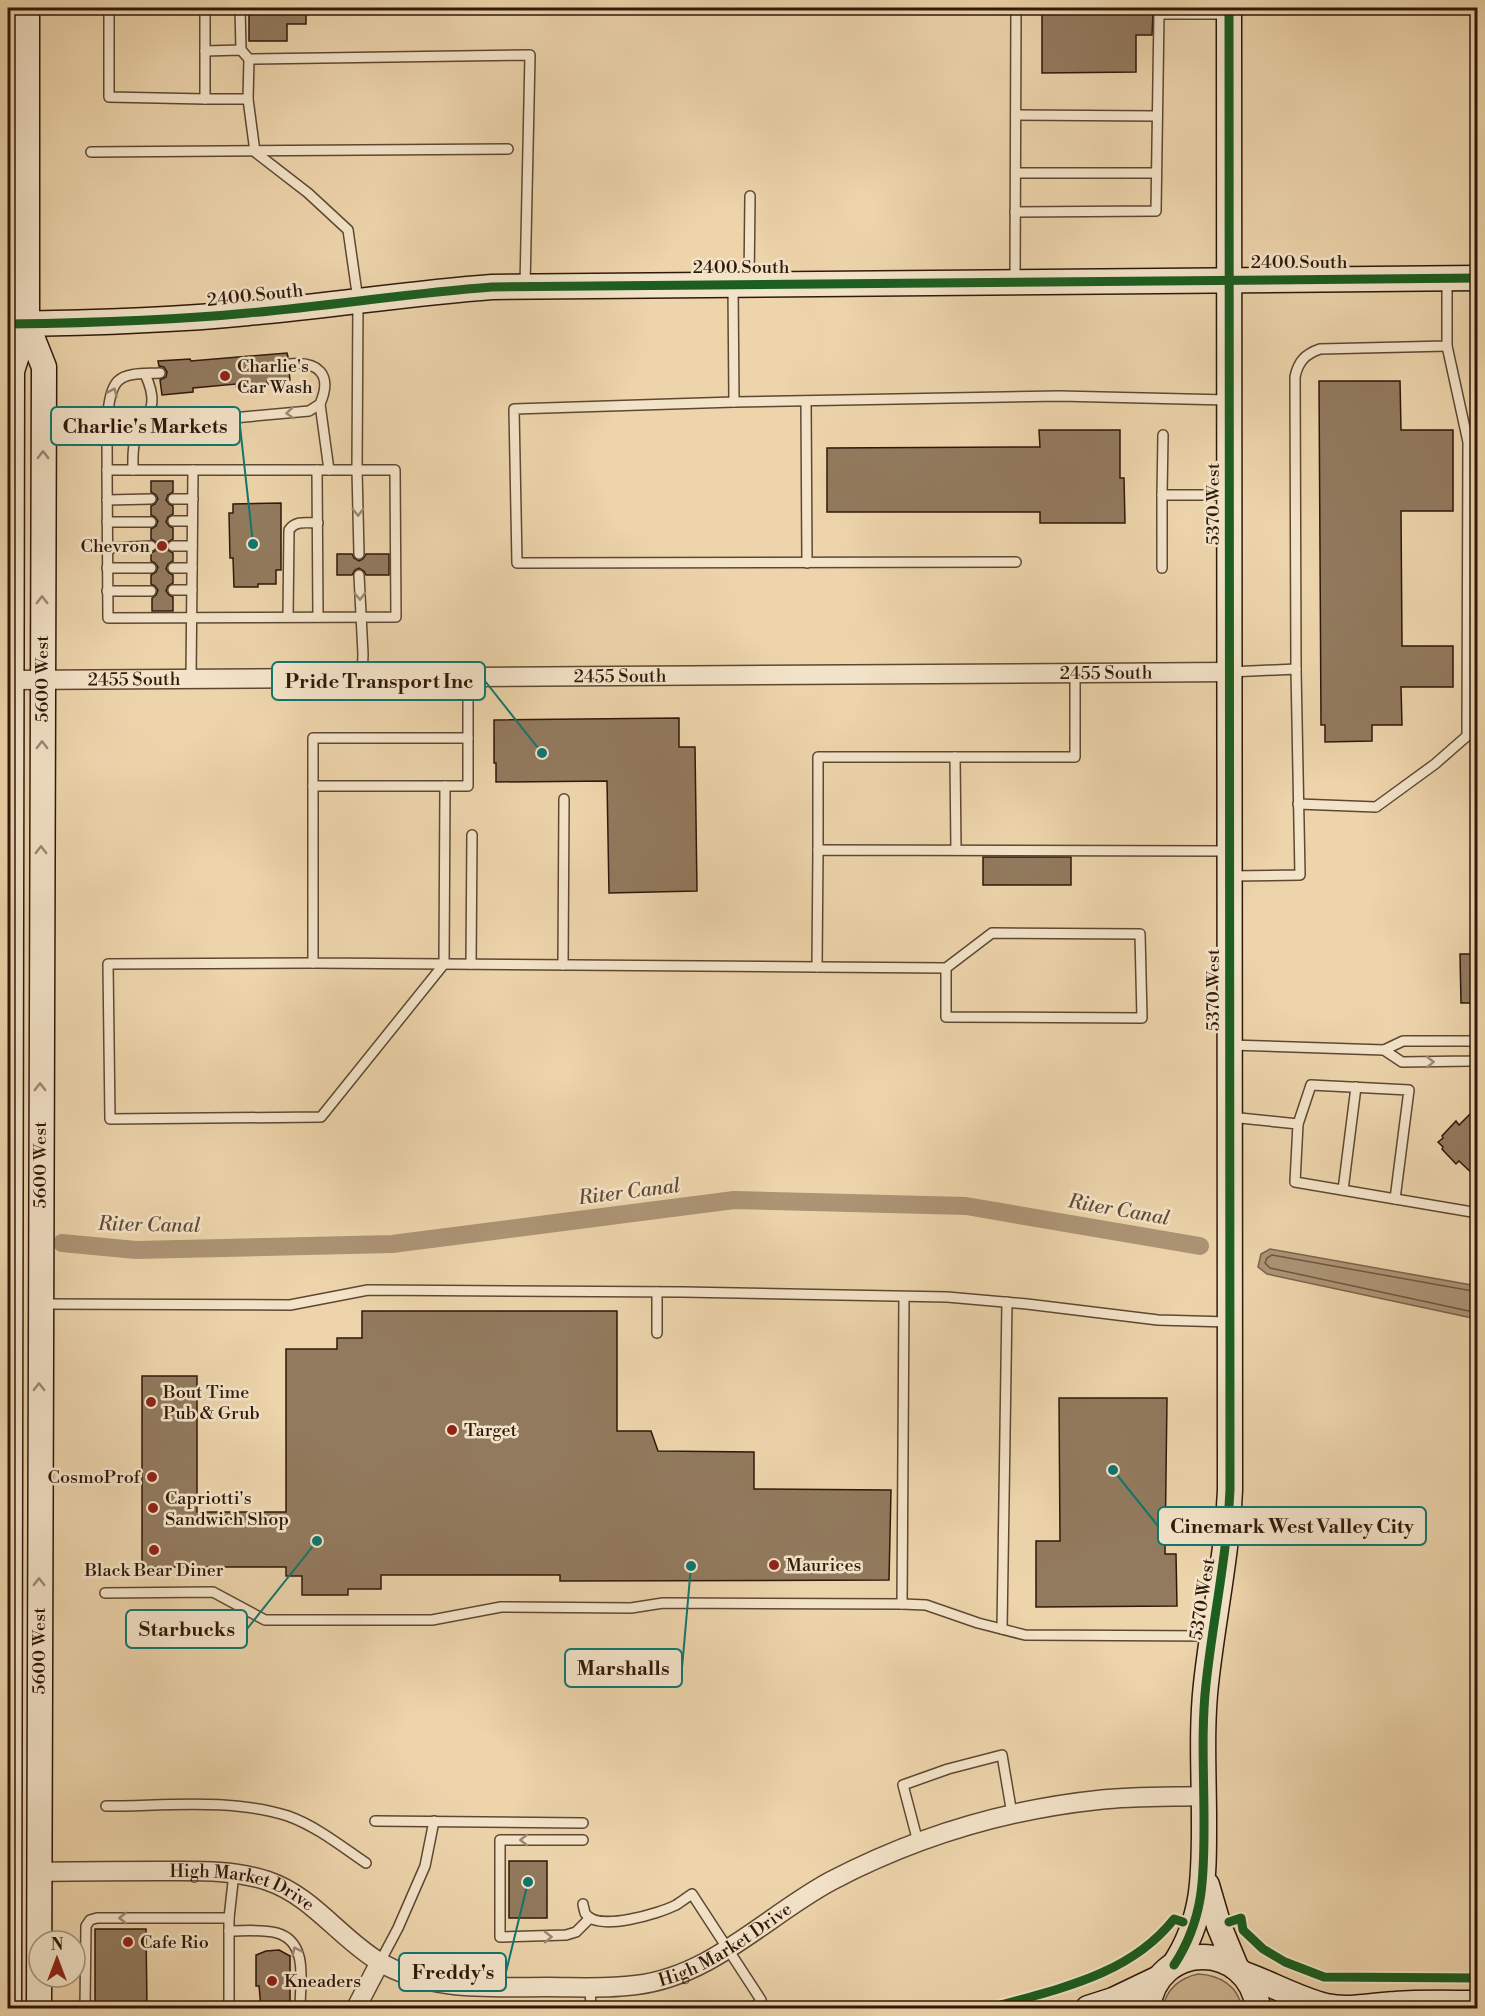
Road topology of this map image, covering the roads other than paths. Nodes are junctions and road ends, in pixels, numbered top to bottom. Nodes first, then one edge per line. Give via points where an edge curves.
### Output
1 (109, 8) edge
2 (205, 8) edge
3 (240, 8) edge
4 (1016, 8) edge
5 (1159, 11) edge
6 (1229, 11) edge
7 (20, 15) edge
8 (241, 50) junction
9 (205, 51) junction
10 (249, 59) junction
11 (205, 99) junction
12 (248, 99) junction
13 (1016, 115) junction
14 (1157, 116) junction
15 (508, 149) dead end
16 (91, 152) dead end
17 (255, 152) junction
18 (1016, 173) junction
19 (1156, 173) junction
20 (750, 196) dead end
21 (1015, 212) junction
22 (1447, 278) junction
23 (1478, 278) edge
24 (1230, 279) junction
25 (1015, 281) junction
26 (741, 284) junction
27 (525, 286) junction
28 (358, 300) junction
29 (17, 324) edge
30 (1447, 346) junction
31 (289, 364) dead end
32 (160, 373) dead end
33 (146, 374) junction
34 (1230, 400) junction
35 (806, 401) junction
36 (734, 402) junction
37 (320, 404) junction
38 (139, 432) junction
39 (1163, 435) dead end
40 (107, 470) junction
41 (133, 470) junction
42 (193, 470) junction
43 (317, 470) junction
44 (329, 470) junction
45 (357, 470) junction
46 (1162, 495) junction
47 (1230, 495) junction
48 (151, 499) dead end
49 (173, 499) dead end
50 (193, 499) junction
51 (107, 500) junction
52 (173, 521) dead end
53 (192, 521) junction
54 (107, 522) junction
55 (152, 522) dead end
56 (318, 523) junction
57 (152, 546) dead end
58 (173, 546) dead end
59 (192, 546) junction
60 (107, 548) junction
61 (359, 554) dead end
62 (1016, 562) dead end
63 (807, 563) junction
64 (107, 568) junction
65 (152, 568) dead end
66 (173, 568) dead end
67 (192, 568) junction
68 (1162, 568) dead end
69 (359, 575) dead end
70 (173, 590) dead end
71 (192, 590) junction
72 (107, 591) junction
73 (152, 591) dead end
74 (288, 617) junction
75 (318, 617) junction
76 (361, 617) junction
77 (192, 618) junction
78 (1296, 669) junction
79 (1230, 672) junction
80 (1075, 673) junction
81 (468, 677) junction
82 (362, 678) junction
83 (191, 679) junction
84 (11, 680) junction
85 (42, 680) junction
86 (468, 738) junction
87 (955, 756) junction
88 (313, 786) junction
89 (445, 786) junction
90 (564, 799) dead end
91 (1298, 804) junction
92 (472, 835) dead end
93 (818, 850) junction
94 (956, 850) junction
95 (1230, 851) junction
96 (1230, 876) junction
97 (23, 882) edge
98 (22, 953) edge
99 (313, 963) junction
100 (444, 964) junction
101 (471, 964) junction
102 (563, 965) junction
103 (817, 967) junction
104 (946, 968) junction
105 (1230, 1045) junction
106 (1478, 1045) edge
107 (1384, 1050) junction
108 (1478, 1056) edge
109 (1356, 1087) junction
110 (1230, 1117) junction
111 (1298, 1124) junction
112 (1343, 1190) junction
113 (1395, 1199) junction
114 (9, 1200) edge
115 (1478, 1213) edge
116 (657, 1292) junction
117 (904, 1297) junction
118 (1007, 1302) junction
119 (40, 1304) junction
120 (1230, 1322) junction
121 (657, 1333) dead end
122 (105, 1593) dead end
123 (902, 1604) junction
124 (1002, 1629) junction
125 (1213, 1636) junction
126 (9, 1693) junction
127 (1203, 1796) junction
128 (106, 1806) dead end
129 (1012, 1814) junction
130 (375, 1821) dead end
131 (434, 1821) junction
132 (583, 1823) dead end
133 (583, 1840) dead end
134 (918, 1842) junction
135 (366, 1863) dead end
136 (1203, 1870) junction
137 (8, 1871) edge
138 (39, 1872) junction
139 (234, 1873) junction
140 (583, 1904) dead end
141 (229, 1918) junction
142 (590, 1918) junction
143 (229, 1931) junction
144 (728, 1949) junction
145 (380, 1962) junction
146 (1166, 1971) junction
147 (1240, 1971) junction
148 (590, 1987) junction
149 (1478, 2003) edge
150 (9, 2008) edge
151 (24, 2008) edge
152 (39, 2008) edge
153 (85, 2008) edge
154 (229, 2008) edge
155 (300, 2008) edge
156 (356, 2008) edge
157 (591, 2008) edge
158 (754, 2008) edge
159 (1088, 2008) edge
160 (1148, 2008) edge
161 (1258, 2008) edge

1 - 11 lane via 109,97
2 - 9 lane
3 - 8 lane
4 - 13 lane
5 - 6 lane
5 - 14 lane
6 - 24 street, 5370 West
7 - 29 street, 5600 West
8 - 9 lane
8 - 10 lane
9 - 11 lane
10 - 12 lane
10 - 27 lane via 530,55
11 - 12 lane
12 - 17 lane
13 - 14 lane
13 - 18 lane
14 - 19 lane
15 - 17 lane
16 - 17 lane
17 - 28 lane via 348,230
18 - 19 lane
18 - 21 lane
19 - 21 lane via 1156,211
20 - 26 lane
21 - 25 lane
22 - 23 street, 2400 South
22 - 24 street, 2400 South
22 - 30 lane
24 - 25 street, 2400 South
24 - 34 street, 5370 West
25 - 26 street, 2400 South
26 - 27 street, 2400 South
26 - 36 lane
27 - 28 street, 2400 South
28 - 29 street, 2400 South via 174,319
28 - 45 lane
29 - 84 street, 5600 West via 12,371
85 -> 29 street, 5600 West via 44,367
30 - 78 lane via 1320,349 1300,361 1295,378
30 - 91 lane via 1468,442 1467,736 1376,807
31 - 37 lane via 310,364 318,370 325,387
32 - 33 lane
33 - 38 lane via 153,404
40 -> 33 lane via 109,401 113,388 119,380
34 - 35 lane via 1059,396
34 - 47 street, 5370 West
35 - 36 lane
35 - 63 lane
36 - 63 lane via 514,409 517,563
37 -> 38 lane via 309,411 156,424
37 - 44 lane
38 - 41 lane
39 - 46 lane
40 - 41 lane
40 - 51 lane
41 - 42 lane
42 - 43 lane
42 - 50 lane
43 - 44 lane
43 - 56 lane
44 - 45 lane
45 -> 61 lane
45 - 76 lane via 395,470 396,617
46 - 47 lane
46 - 68 lane
47 - 79 street, 5370 West
48 - 51 lane
49 - 50 lane
50 - 53 lane
51 - 54 lane
52 - 53 lane
53 - 59 lane
54 - 55 lane
54 - 60 lane
56 - 74 lane via 293,524 289,530
56 - 75 lane
57 - 60 lane
58 - 59 lane
59 - 67 lane
60 - 64 lane
62 - 63 lane
64 - 65 lane
64 - 72 lane
66 - 67 lane
67 - 71 lane
69 -> 76 lane
70 - 71 lane
71 - 77 lane
72 - 73 lane
72 - 77 lane via 108,618
74 - 75 lane
74 - 77 lane
75 - 76 lane
76 - 82 lane
77 - 83 lane
78 - 79 lane
78 - 91 lane
79 - 80 street, 2455 South
79 - 95 street, 5370 West
80 - 81 street, 2455 South
80 - 87 lane via 1075,756
81 - 82 street, 2455 South
81 - 86 lane
82 - 83 street, 2455 South
83 - 85 street, 2455 South
84 - 85 street, 2455 South
84 - 97 street, 5600 West
97 -> 85 street, 5600 West
86 - 88 lane via 313,738
86 - 89 lane via 468,786
87 - 93 lane via 818,756
87 - 94 lane
88 - 89 lane
88 - 99 lane
89 - 100 lane
90 - 102 lane
91 - 96 lane via 1299,875
92 - 101 lane
93 - 94 lane
93 - 103 lane
94 - 95 lane
95 - 96 street, 5370 West
96 - 105 street, 5370 West
97 - 98 street, 5600 West
98 - 114 street, 5600 West
119 -> 98 street, 5600 West
99 - 100 lane
99 - 100 lane via 108,964 110,1119 321,1117
100 - 101 lane
101 - 102 lane
102 - 103 lane
103 - 104 lane
104 - 104 lane via 946,1017 1142,1018 1140,934 992,933
105 - 107 lane
105 - 110 street, 5370 West
106 - 107 lane via 1470,1041 1403,1041
107 -> 108 lane via 1402,1062 1471,1061
109 - 111 lane via 1311,1085
109 - 112 lane
109 - 113 lane via 1409,1090
110 - 111 lane
110 - 120 street, 5370 West
111 - 112 lane via 1295,1182
112 - 113 lane
113 - 115 lane
114 - 126 street, 5600 West
116 - 117 lane
116 - 119 lane via 368,1290 290,1305
116 - 121 lane
117 - 118 lane
117 - 123 lane
118 - 120 lane via 1158,1320
118 - 124 lane
138 -> 119 street, 5600 West
120 - 125 street, 5370 West via 1229,1513
122 - 123 lane via 213,1592 265,1620 432,1620 501,1607
123 - 124 lane via 926,1605
124 - 125 lane via 1025,1635
125 - 127 street, 5370 West via 1205,1703
126 - 137 street, 5600 West
126 - 138 street via 24,1735 24,1852 32,1869
127 - 129 street, High Market Drive via 1100,1799
127 - 136 street, 5370 West
128 - 135 lane via 214,1805 263,1810 314,1828
129 - 134 street, High Market Drive
129 - 134 lane via 1002,1755 948,1769 903,1785
130 - 131 lane
131 - 132 lane
131 - 145 lane via 425,1866
133 -> 142 lane via 500,1840 500,1938 566,1935 576,1932
134 - 144 street, High Market Drive via 828,1883
136 - 146 street, 5370 West via 1195,1925
136 - 147 street, 5370 West via 1219,1926
137 - 150 street, 5600 West
137 - 151 street via 18,1874 22,1883
138 - 139 street, High Market Drive
138 - 152 street, 5600 West
139 - 141 lane
139 - 145 street, High Market Drive via 269,1881 299,1896
140 - 142 lane
141 - 143 lane
141 -> 153 lane via 90,1920 86,1926
142 - 144 lane via 630,1920 678,1904 692,1894
143 - 154 lane
155 -> 143 lane via 300,1957 288,1938 276,1933
144 - 148 street, High Market Drive via 692,1970 662,1980
144 - 158 lane via 761,2000
145 - 148 street, High Market Drive via 411,1975 450,1984
145 - 156 street
146 - 147 street via 1204,1957 1226,1962
146 - 159 street via 1113,2000
146 - 160 street, 5370 West via 1153,1988
147 - 149 street via 1303,1999 1335,2007
147 - 161 street, 5370 West via 1256,1995
148 - 157 lane

